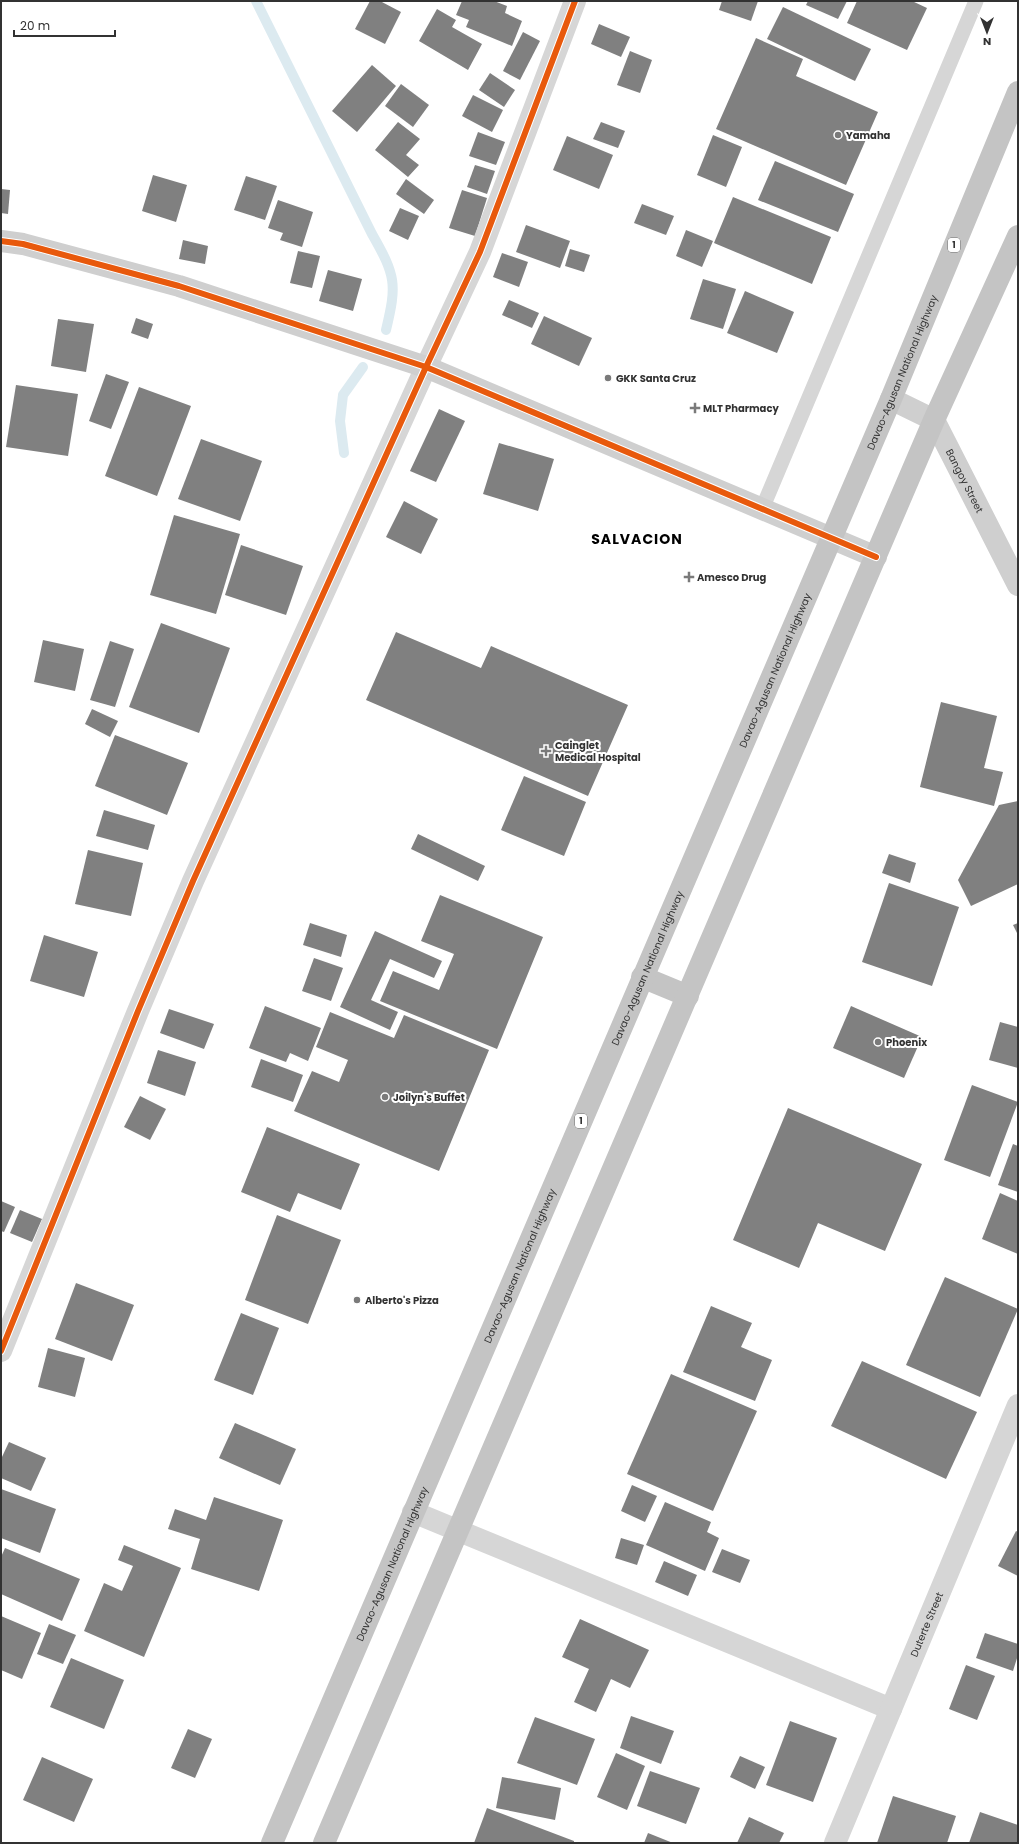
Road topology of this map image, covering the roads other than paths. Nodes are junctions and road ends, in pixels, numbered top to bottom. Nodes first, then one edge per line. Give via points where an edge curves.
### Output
1 (575, 1) edge
2 (976, 1) edge
3 (1018, 92) edge
4 (1018, 236) edge
5 (1, 240) edge
6 (426, 367) junction
7 (891, 399) junction
8 (934, 420) junction
9 (762, 509) junction
10 (830, 538) junction
11 (876, 557) junction
12 (1018, 585) edge
13 (642, 977) junction
14 (688, 996) junction
15 (1, 1351) edge
16 (1018, 1405) edge
17 (413, 1512) junction
18 (458, 1531) junction
19 (891, 1709) junction
20 (272, 1843) edge
21 (324, 1843) edge
22 (834, 1843) edge

1 - 6 street via 480,252
2 - 9 lane
3 - 7 highway, Davao-Agusan National Highway / 1
4 - 8 highway
5 - 6 street via 179,286
6 - 9 street
6 - 15 street via 193,881
7 - 8 street
7 - 10 highway, Davao-Agusan National Highway / 1
8 - 11 highway
8 - 12 street, Bangoy Street
9 - 10 street
10 - 11 street
10 - 13 highway, Davao-Agusan National Highway / 1
11 - 14 highway
13 - 14 highway
13 - 17 highway, Davao-Agusan National Highway / 1
14 - 18 highway
16 - 19 street, Duterte Street
17 - 18 street
17 - 20 highway, Davao-Agusan National Highway / 1
18 - 19 street
18 - 21 highway
19 - 22 street, Duterte Street

